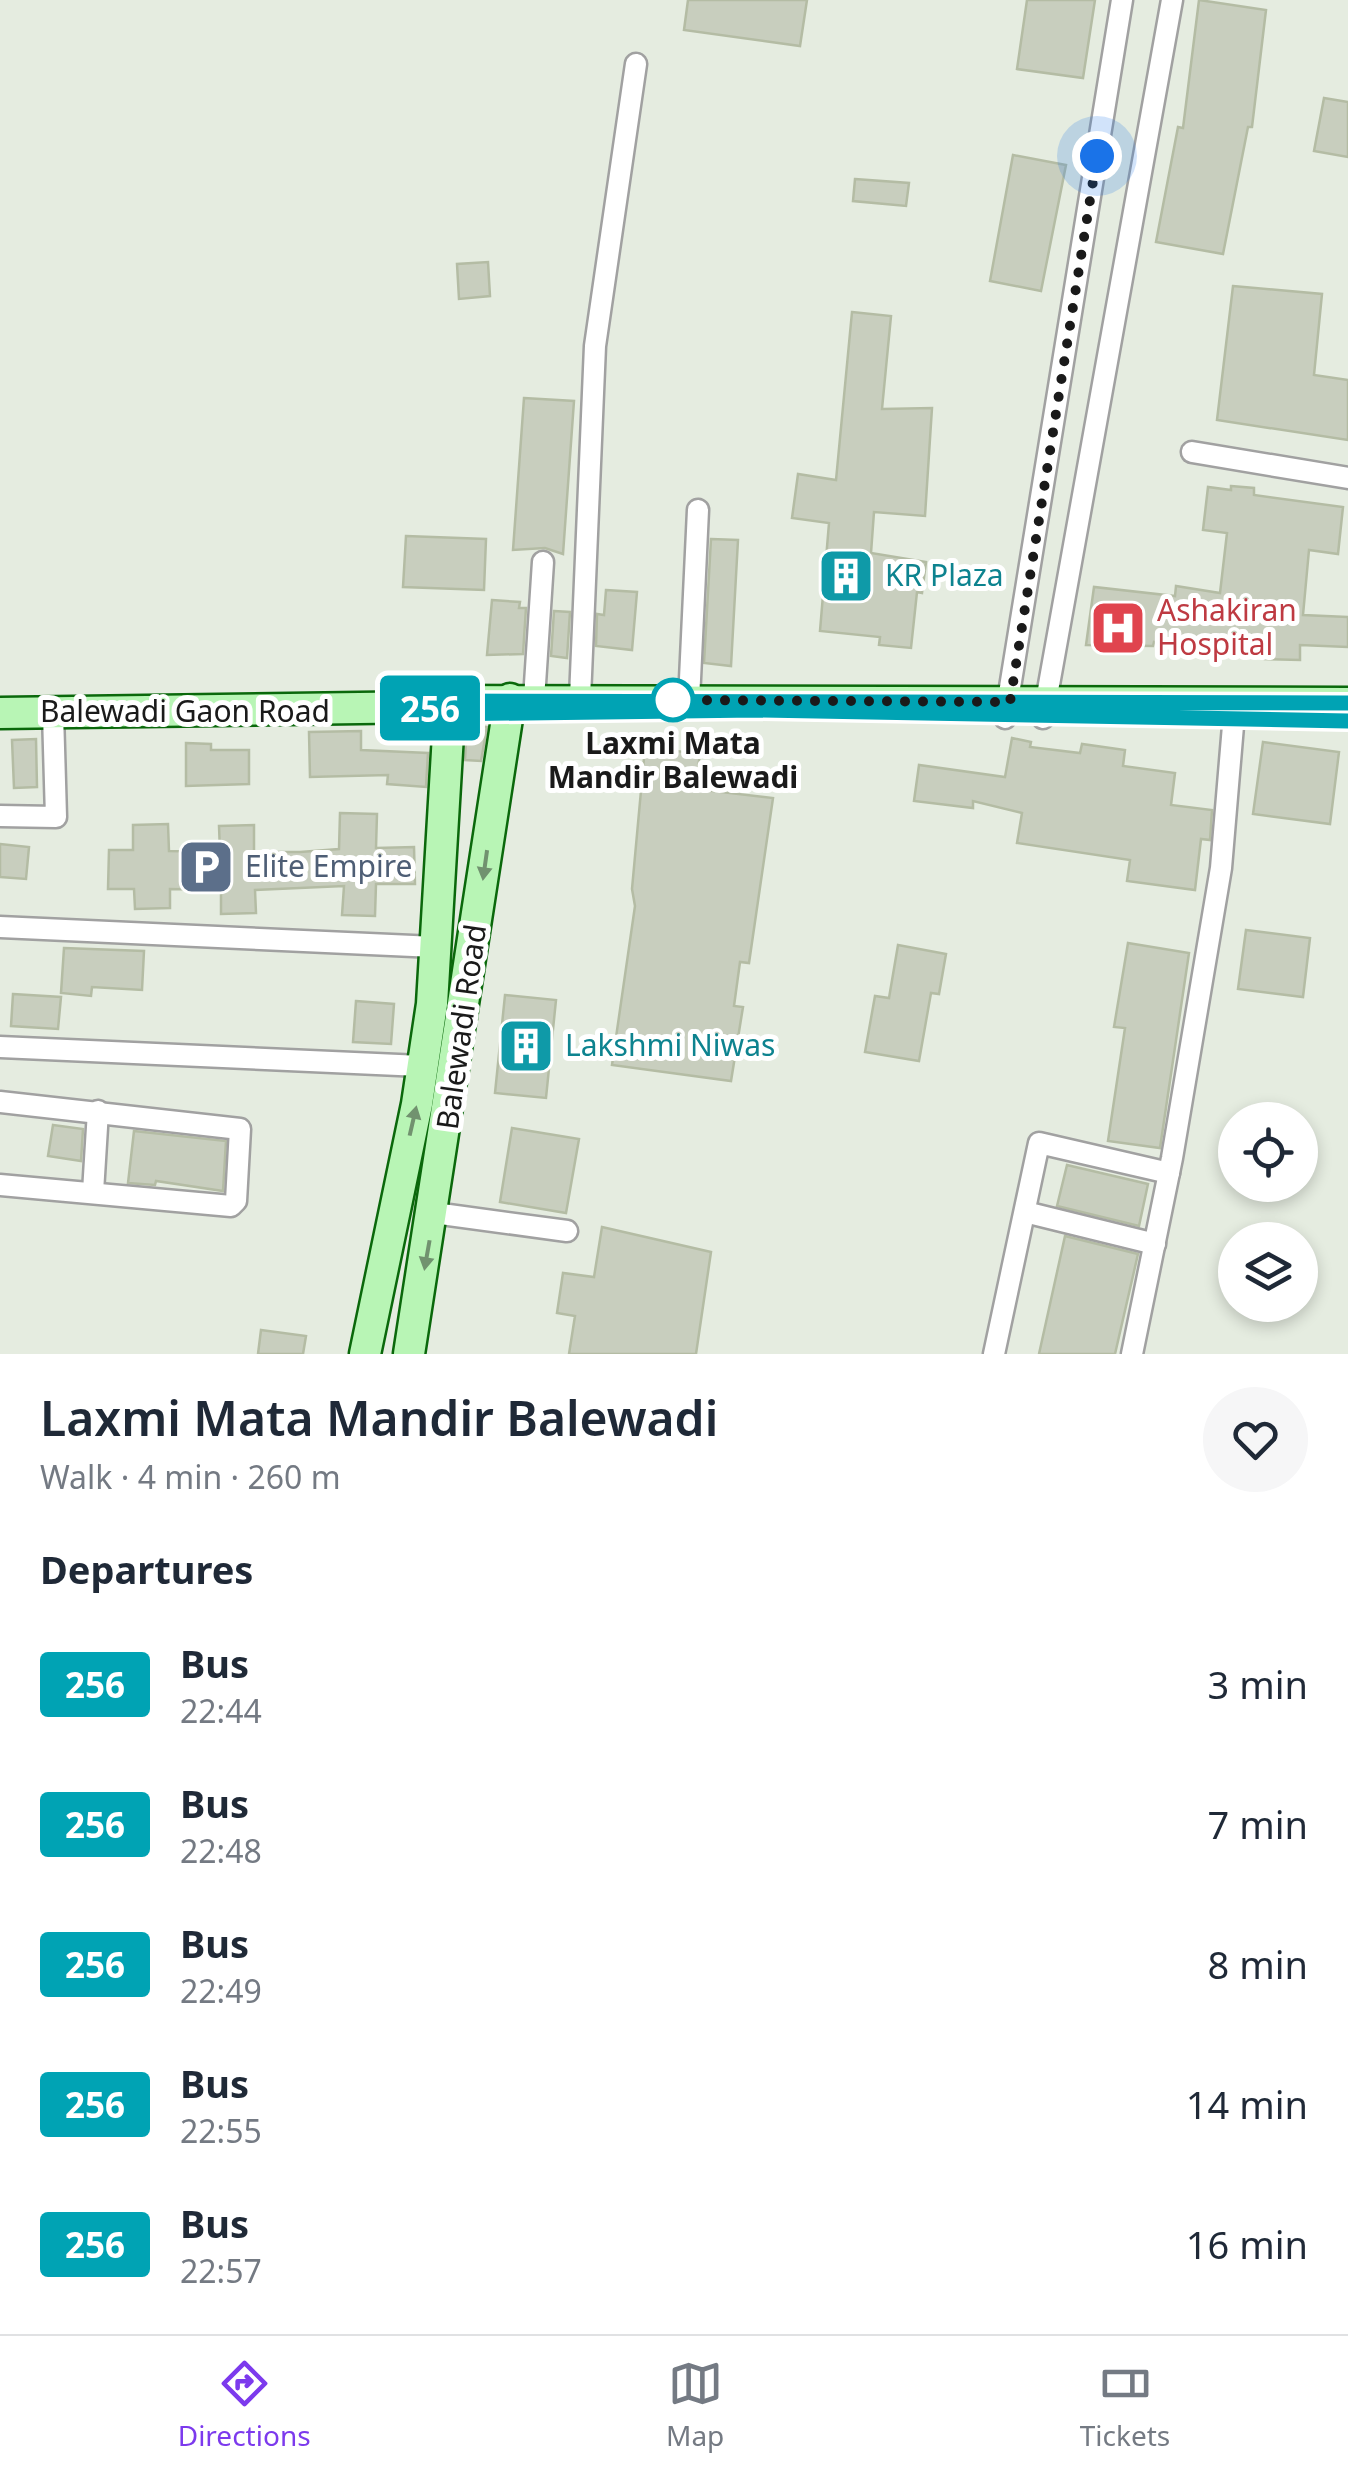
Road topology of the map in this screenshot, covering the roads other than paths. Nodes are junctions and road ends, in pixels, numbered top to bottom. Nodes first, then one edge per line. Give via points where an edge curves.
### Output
1 (1122, 0) edge
2 (1172, 0) edge
3 (636, 64) dead end
4 (1192, 452) dead end
5 (1348, 478) edge
6 (698, 510) dead end
7 (542, 562) dead end
8 (580, 698) junction
9 (689, 700) junction
10 (518, 703) junction
11 (1348, 704) edge
12 (444, 707) junction
13 (1007, 710) junction
14 (1044, 710) junction
15 (1235, 710) junction
16 (0, 712) edge
17 (54, 712) junction
18 (1348, 721) edge
19 (0, 816) edge
20 (442, 818) junction
21 (492, 823) junction
22 (0, 927) edge
23 (434, 947) junction
24 (0, 1047) edge
25 (422, 1066) junction
26 (0, 1102) edge
27 (98, 1111) junction
28 (1169, 1172) junction
29 (0, 1185) edge
30 (93, 1192) junction
31 (393, 1208) junction
32 (1025, 1212) junction
33 (434, 1213) junction
34 (567, 1231) dead end
35 (1155, 1244) junction
36 (365, 1354) edge
37 (409, 1354) edge
38 (994, 1354) edge
39 (1132, 1354) edge

1 - 13 street
2 - 14 street
3 - 8 street via 594,359
4 - 5 street
6 - 9 street
7 - 10 street
8 - 9 main road, Balewadi Gaon Road
8 - 10 main road, Balewadi Gaon Road
9 - 13 main road, Balewadi Gaon Road
10 - 12 main road, Balewadi Gaon Road
10 - 13 main road, Balewadi Gaon Road
10 - 21 main road, Balewadi Road
11 - 15 main road, Balewadi Gaon Road
12 - 17 main road, Balewadi Gaon Road
12 - 20 main road, Balewadi Road
13 - 14 main road, Balewadi Gaon Road
14 - 15 main road, Balewadi Gaon Road
15 - 18 main road, Balewadi Gaon Road
15 - 28 street via 1221,868
16 - 17 main road, Balewadi Gaon Road
17 - 19 street via 56,817
20 - 21 main road
20 - 23 main road, Balewadi Road
21 -> 33 main road, Balewadi Road
22 - 23 street
23 - 25 main road, Balewadi Road
24 - 25 street
31 -> 25 main road, Balewadi Road
26 - 27 street
27 - 30 street
27 - 30 street via 238,1126 236,1201 231,1206
28 - 32 street via 1039,1143
28 - 35 street
29 - 30 street
31 - 33 main road
31 - 36 main road, Balewadi Road
32 - 35 street
32 - 38 street
33 - 34 street
33 -> 37 main road, Balewadi Road
35 - 39 street

